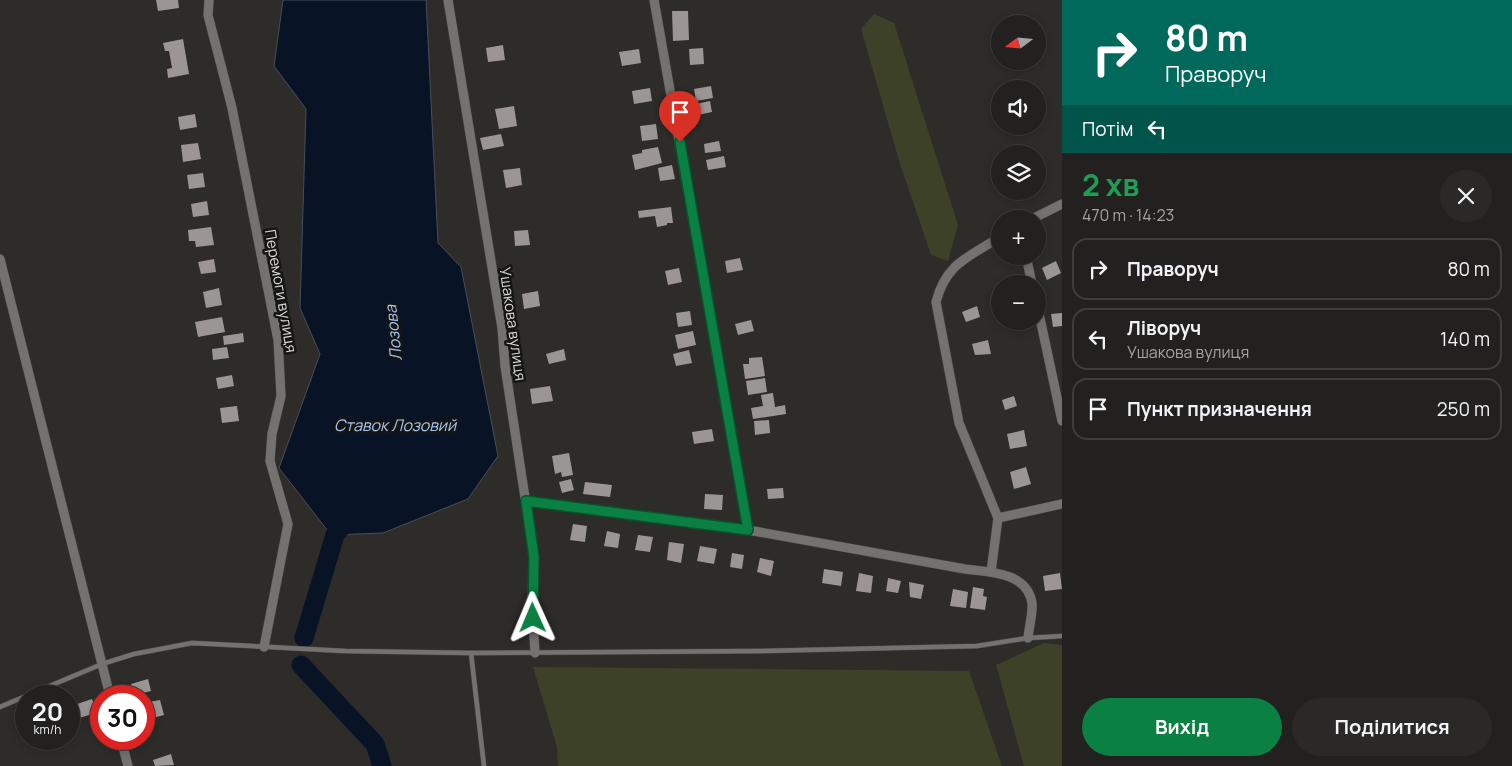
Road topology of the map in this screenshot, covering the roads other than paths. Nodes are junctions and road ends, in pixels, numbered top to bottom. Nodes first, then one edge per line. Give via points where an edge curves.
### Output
1 (210, 0) edge
2 (448, 0) edge
3 (654, 0) edge
4 (1062, 204) edge
5 (1046, 212) edge
6 (991, 243) edge
7 (0, 259) edge
8 (1042, 330) edge
9 (1062, 421) edge
10 (526, 501) junction
11 (1062, 504) edge
12 (998, 518) junction
13 (748, 530) junction
14 (991, 572) junction
15 (1062, 636) edge
16 (1028, 638) junction
17 (264, 647) junction
18 (471, 653) junction
19 (535, 653) junction
20 (102, 664) junction
21 (107, 685) edge
22 (0, 707) edge
23 (124, 750) edge
24 (128, 766) edge
25 (484, 766) edge

1 - 17 street, Перемоги вулиця via 208,15 232,108 278,340 282,396 272,434 270,462 288,524
2 - 10 street, Ушакова вулиця via 502,328
3 - 13 street
4 - 5 street
6 - 12 street via 952,268 940,285 936,302 959,423
7 - 20 street
8 - 9 street
10 - 13 street
10 - 19 street, Ушакова вулиця via 534,557
11 - 12 street
12 - 14 street
13 - 14 street
14 - 16 street via 1016,578 1025,587 1032,604
15 - 16 lane
16 - 19 lane via 977,646 763,652
17 - 18 lane
17 - 20 lane via 192,643 149,650
18 - 19 lane
18 - 25 lane
20 - 21 street
20 - 22 lane
23 - 24 street

